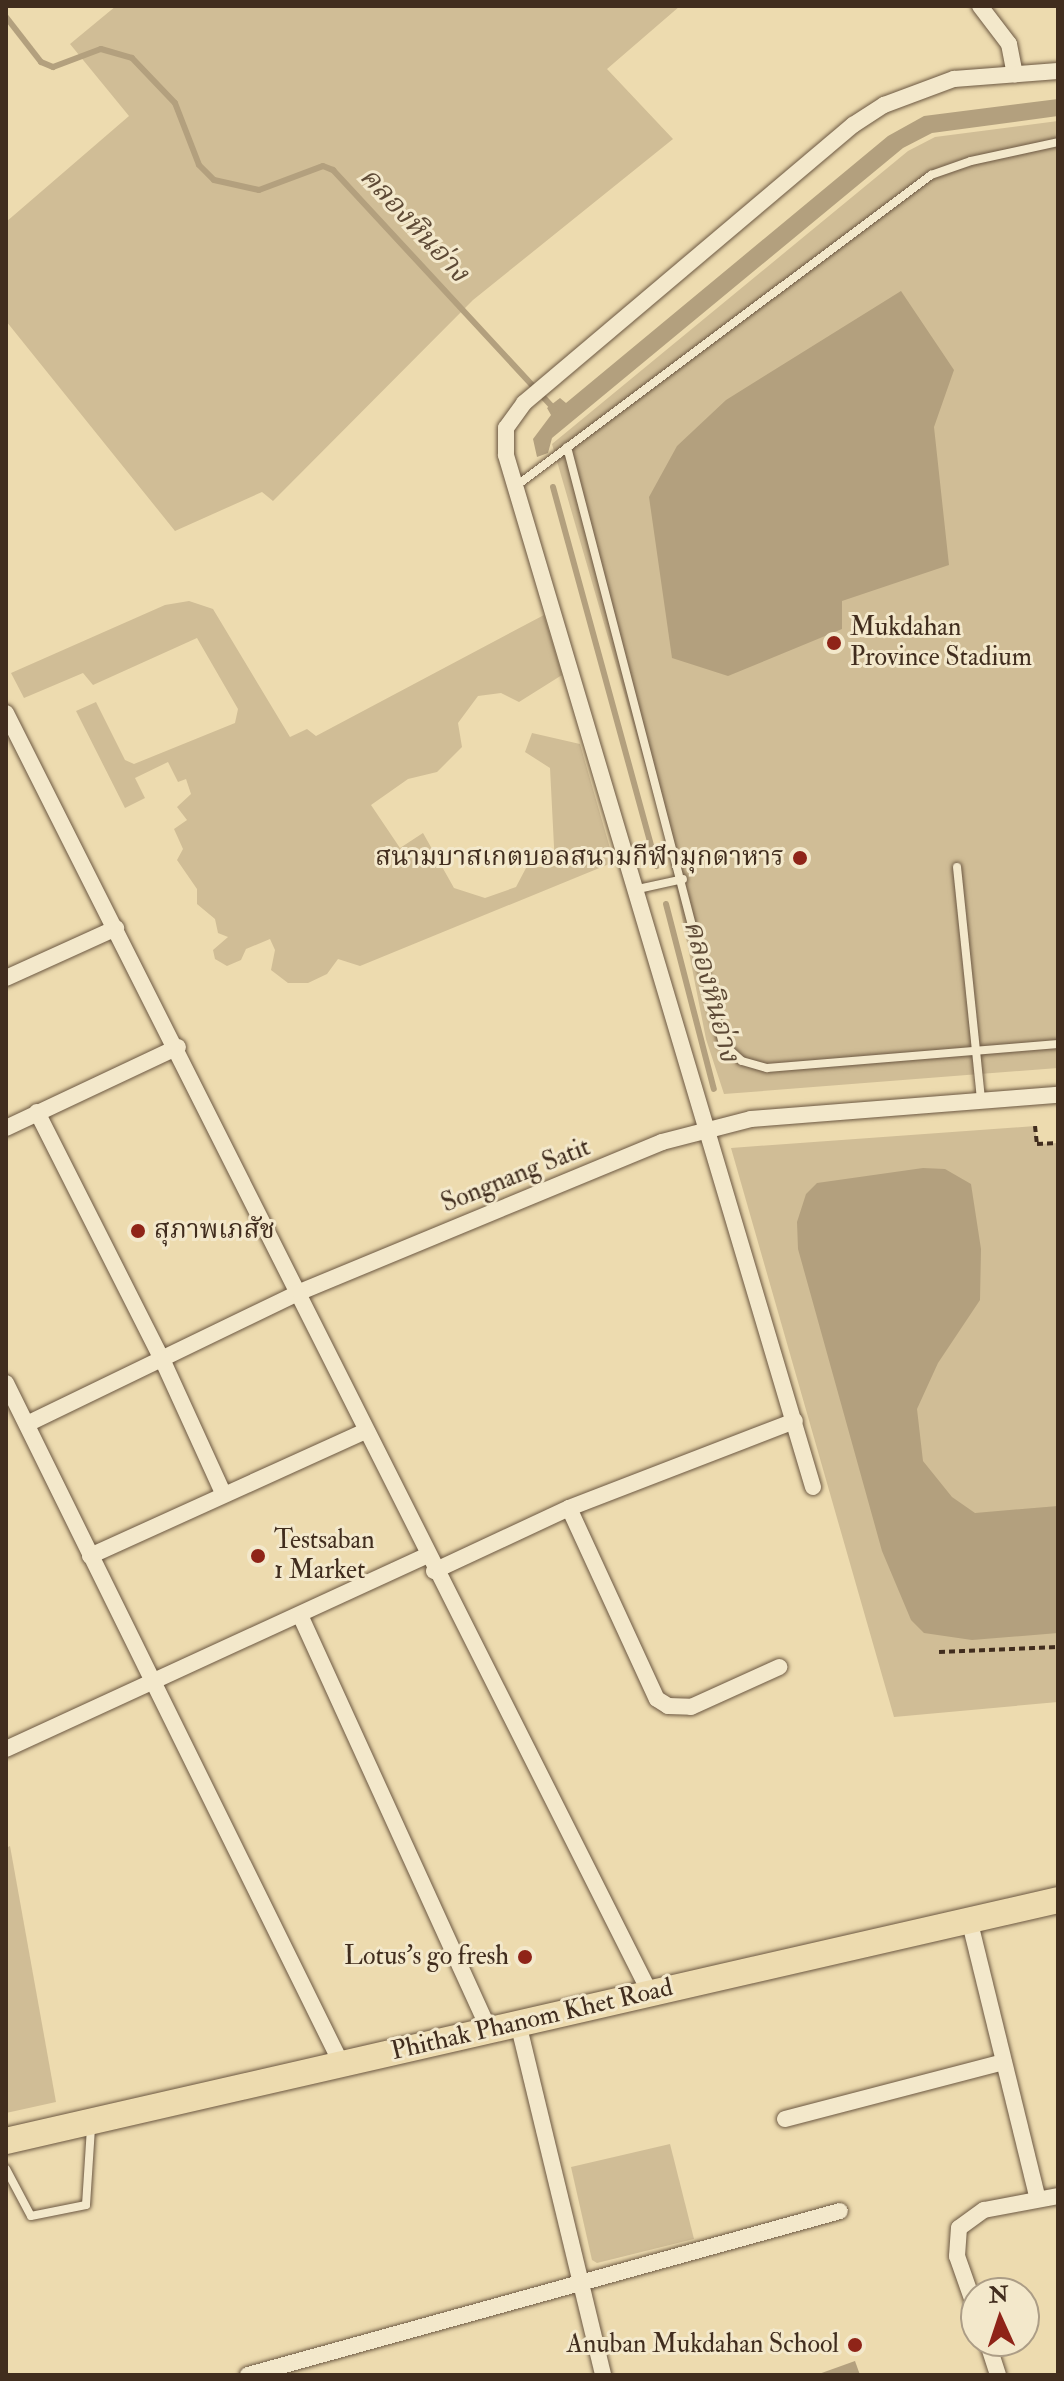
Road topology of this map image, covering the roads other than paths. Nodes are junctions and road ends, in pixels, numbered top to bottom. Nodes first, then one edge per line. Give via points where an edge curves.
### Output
1 (980, 6) edge
2 (1058, 71) edge
3 (1015, 74) junction
4 (1058, 142) edge
5 (567, 447) junction
6 (516, 486) junction
7 (6, 713) edge
8 (957, 867) dead end
9 (683, 879) junction
10 (638, 889) junction
11 (116, 928) junction
12 (6, 978) edge
13 (1058, 1044) edge
14 (178, 1047) junction
15 (976, 1050) junction
16 (1058, 1095) edge
17 (981, 1101) junction
18 (37, 1112) junction
19 (6, 1128) edge
20 (707, 1128) junction
21 (300, 1292) junction
22 (162, 1359) junction
23 (6, 1383) edge
24 (795, 1421) junction
25 (27, 1424) junction
26 (365, 1431) junction
27 (813, 1487) dead end
28 (224, 1495) junction
29 (569, 1508) junction
30 (90, 1556) junction
31 (430, 1563) junction
32 (300, 1615) junction
33 (779, 1667) dead end
34 (153, 1684) junction
35 (6, 1749) edge
36 (1058, 1900) edge
37 (969, 1919) junction
38 (650, 1993) junction
39 (518, 2023) junction
40 (489, 2029) junction
41 (1004, 2062) junction
42 (342, 2065) junction
43 (785, 2119) dead end
44 (92, 2122) junction
45 (6, 2141) edge
46 (6, 2169) edge
47 (1058, 2196) edge
48 (1038, 2199) junction
49 (840, 2211) dead end
50 (964, 2277) edge
51 (579, 2281) junction
52 (248, 2375) edge
53 (603, 2375) edge

1 - 3 street via 1009,44
2 - 3 street
3 - 6 street via 954,79 920,89 853,125 532,396 506,428
4 - 5 lane via 931,175
5 - 6 lane
5 - 9 lane
6 - 10 street
7 - 11 street
8 - 15 lane
9 - 10 lane
9 - 15 lane via 714,1027 742,1061 767,1068
10 - 20 street
11 - 12 street
11 - 14 street
13 - 15 lane
14 - 18 street
14 - 21 street
15 - 17 lane
16 - 17 street, Songnang Satit
17 - 20 street, Songnang Satit via 751,1119
18 - 19 street
18 - 22 street
20 - 21 street, Songnang Satit
20 - 24 street
21 - 22 street, Songnang Satit
21 - 26 street
22 - 25 street, Songnang Satit
22 - 28 street
23 - 25 street
24 - 27 street
24 - 29 street
25 - 30 street
26 - 28 street
26 - 31 street
28 - 30 street
29 - 31 street
29 - 33 street via 657,1699 668,1706 691,1707
30 - 34 street
31 - 32 street
31 - 38 street
32 - 34 street
32 - 40 street
34 - 35 street
34 - 42 street
36 - 37 main road, Phithak Phanom Khet Road
37 - 38 main road, Phithak Phanom Khet Road
37 - 41 street
38 - 39 main road, Phithak Phanom Khet Road
39 - 40 main road, Phithak Phanom Khet Road
39 - 51 street
40 - 42 main road, Phithak Phanom Khet Road
41 - 43 street
41 - 48 street
42 - 44 main road, Phithak Phanom Khet Road
44 - 45 main road, Phithak Phanom Khet Road
44 - 46 lane via 86,2205 31,2216
47 - 48 street
48 - 50 street via 984,2210 959,2228 957,2256
49 - 51 street
51 - 52 street
51 - 53 street

